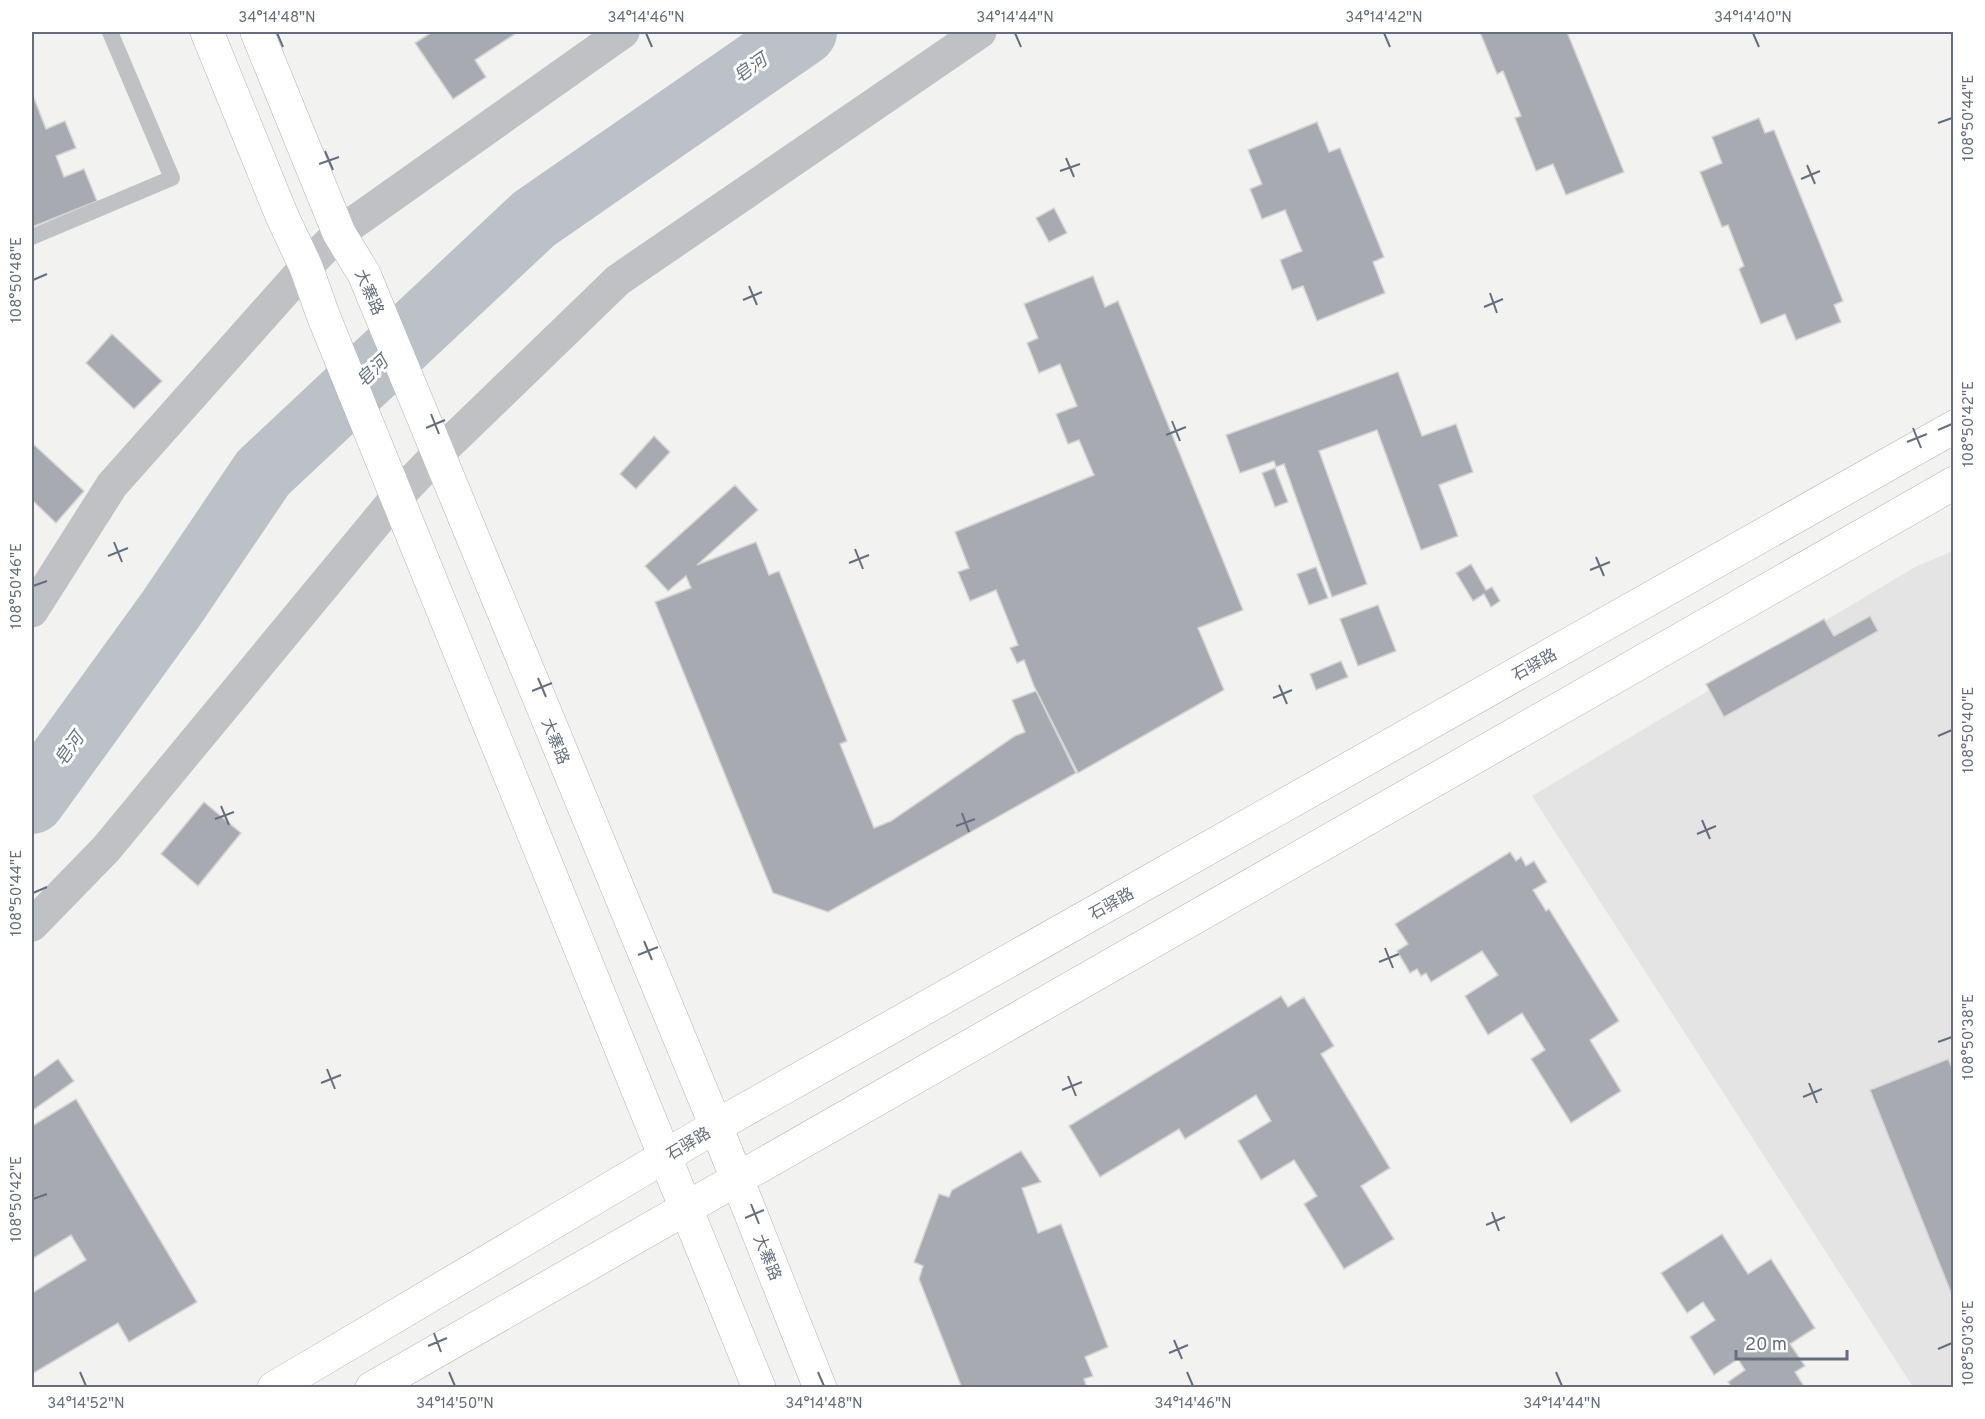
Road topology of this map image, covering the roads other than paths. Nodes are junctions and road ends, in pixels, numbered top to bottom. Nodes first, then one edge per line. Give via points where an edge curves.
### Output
1 (110, 32) edge
2 (207, 32) edge
3 (257, 32) edge
4 (623, 32) edge
5 (980, 32) edge
6 (339, 233) junction
7 (32, 237) edge
8 (306, 267) junction
9 (1953, 427) edge
10 (438, 454) junction
11 (1953, 483) edge
12 (397, 497) junction
13 (32, 611) edge
14 (32, 925) edge
15 (716, 1126) junction
16 (666, 1156) junction
17 (737, 1179) junction
18 (687, 1208) junction
19 (274, 1388) edge
20 (372, 1388) edge
21 (759, 1388) edge
22 (820, 1388) edge

1 - 7 lane via 172,177
2 - 8 street
3 - 6 street, 大寨路
4 - 6 street
5 - 10 street via 618,280
6 - 8 street
6 - 10 street, 大寨路 via 364,274
8 - 12 street
8 - 13 street via 112,485
9 - 15 street, 石驿路
10 - 12 street
10 - 15 street, 大寨路
11 - 17 street
12 - 14 street via 106,849
12 - 16 street
15 - 16 street, 石驿路
15 - 17 street, 大寨路
16 - 18 street
16 - 19 street, 石驿路
17 - 18 street
17 - 22 street, 大寨路
18 - 20 street
18 - 21 street

